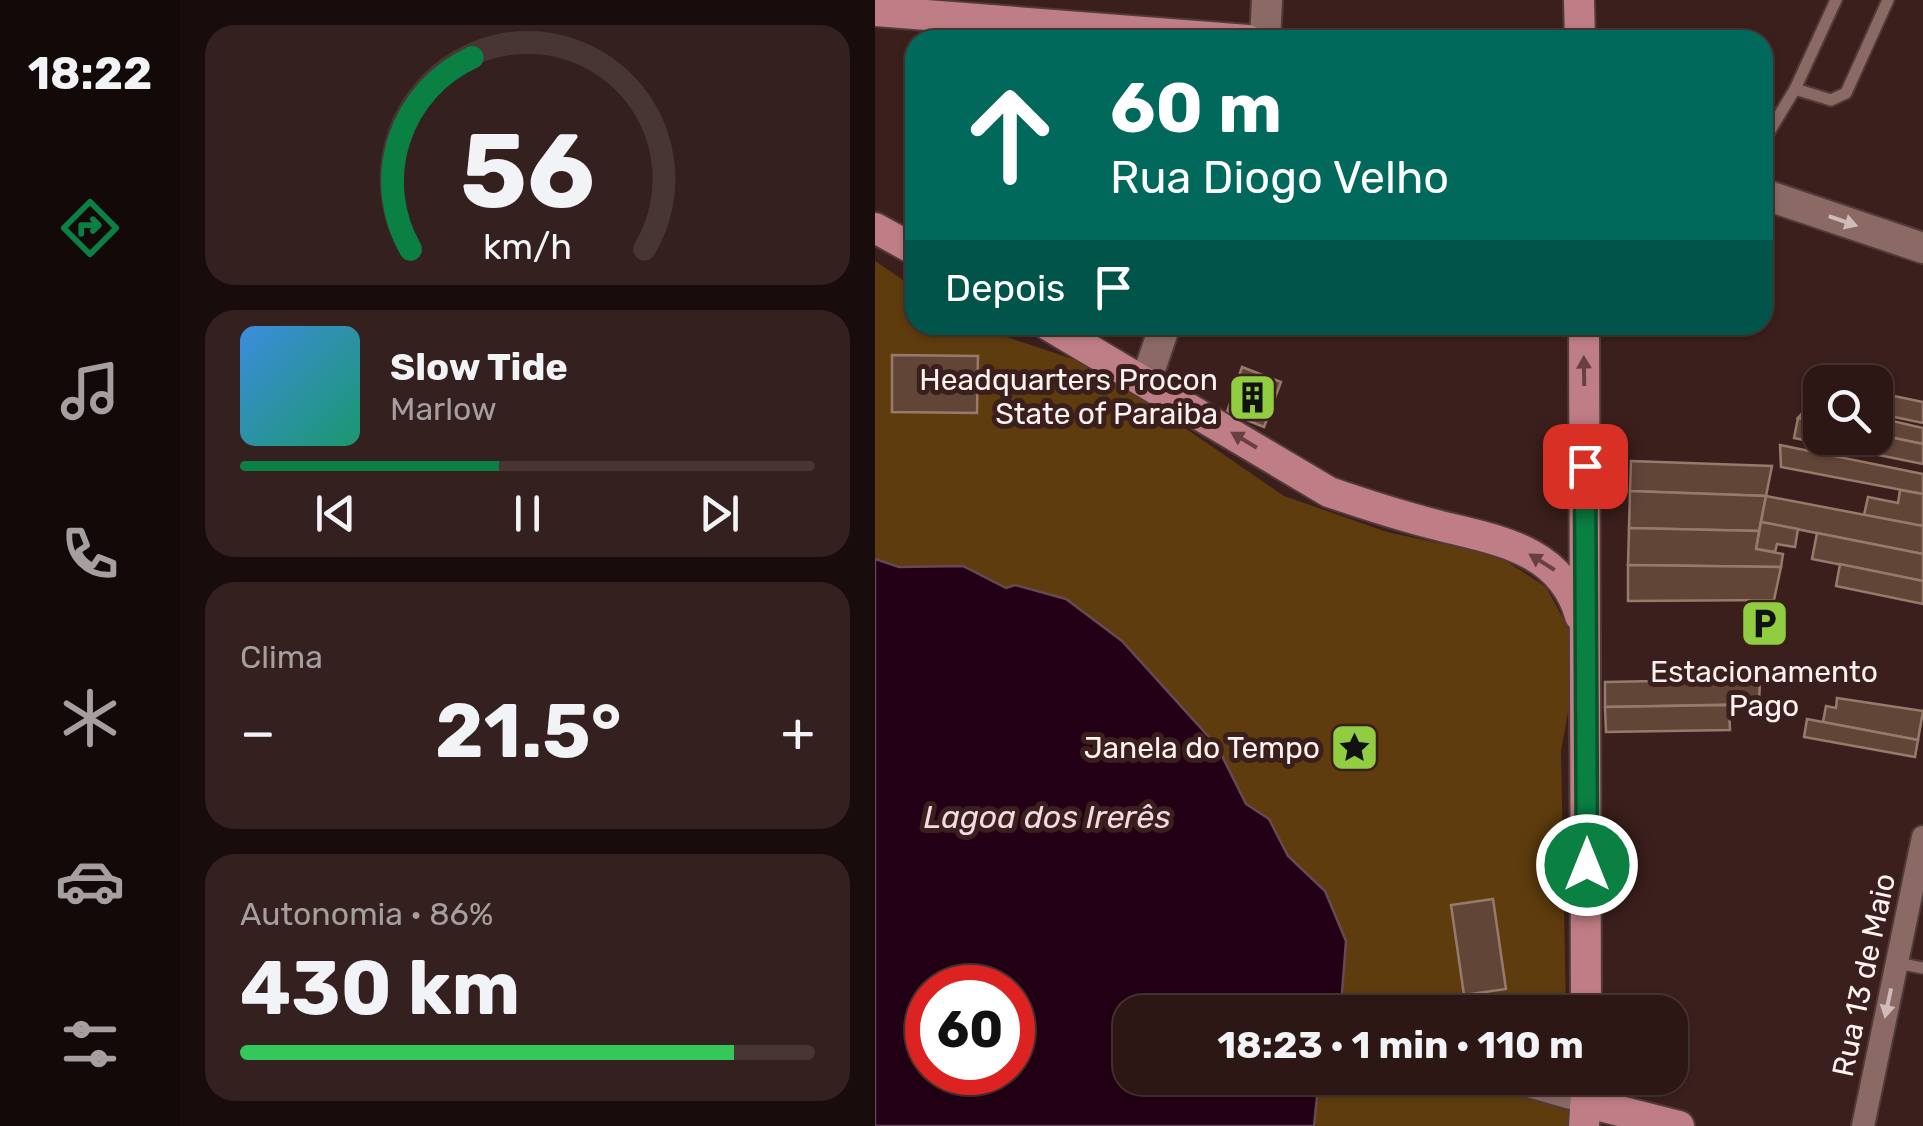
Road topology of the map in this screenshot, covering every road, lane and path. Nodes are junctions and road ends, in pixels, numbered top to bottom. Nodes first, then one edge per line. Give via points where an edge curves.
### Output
1 (1267, 0) edge
2 (1579, 0) edge
3 (1837, 0) edge
4 (1888, 0) edge
5 (875, 11) edge
6 (1119, 30) edge
7 (1266, 30) edge
8 (1580, 30) edge
9 (1795, 89) junction
10 (1773, 125) edge
11 (1773, 197) edge
12 (875, 228) edge
13 (905, 244) edge
14 (1923, 248) edge
15 (1065, 335) edge
16 (1161, 335) edge
17 (1583, 335) edge
18 (1145, 381) junction
19 (1587, 643) junction
20 (1923, 837) edge
21 (1919, 874) edge
22 (1897, 963) junction
23 (1923, 968) edge
24 (1586, 995) edge
25 (1561, 1095) edge
26 (1586, 1102) edge
27 (1679, 1126) edge
28 (1863, 1126) edge

1 - 7 street
2 - 8 main road
3 - 9 lane
4 - 9 lane via 1846,93 1831,100
5 - 6 main road
9 - 10 lane
11 -> 14 street
12 - 13 main road
15 - 18 main road
16 - 18 street
19 -> 17 main road
19 -> 18 main road via 1573,592 1547,563 1498,538 1329,492
19 - 24 main road
20 - 21 street, Rua 13 de Maio
21 - 22 street, Rua 13 de Maio
22 - 23 lane
22 -> 28 street, Rua 13 de Maio
25 - 26 street
26 - 27 main road

